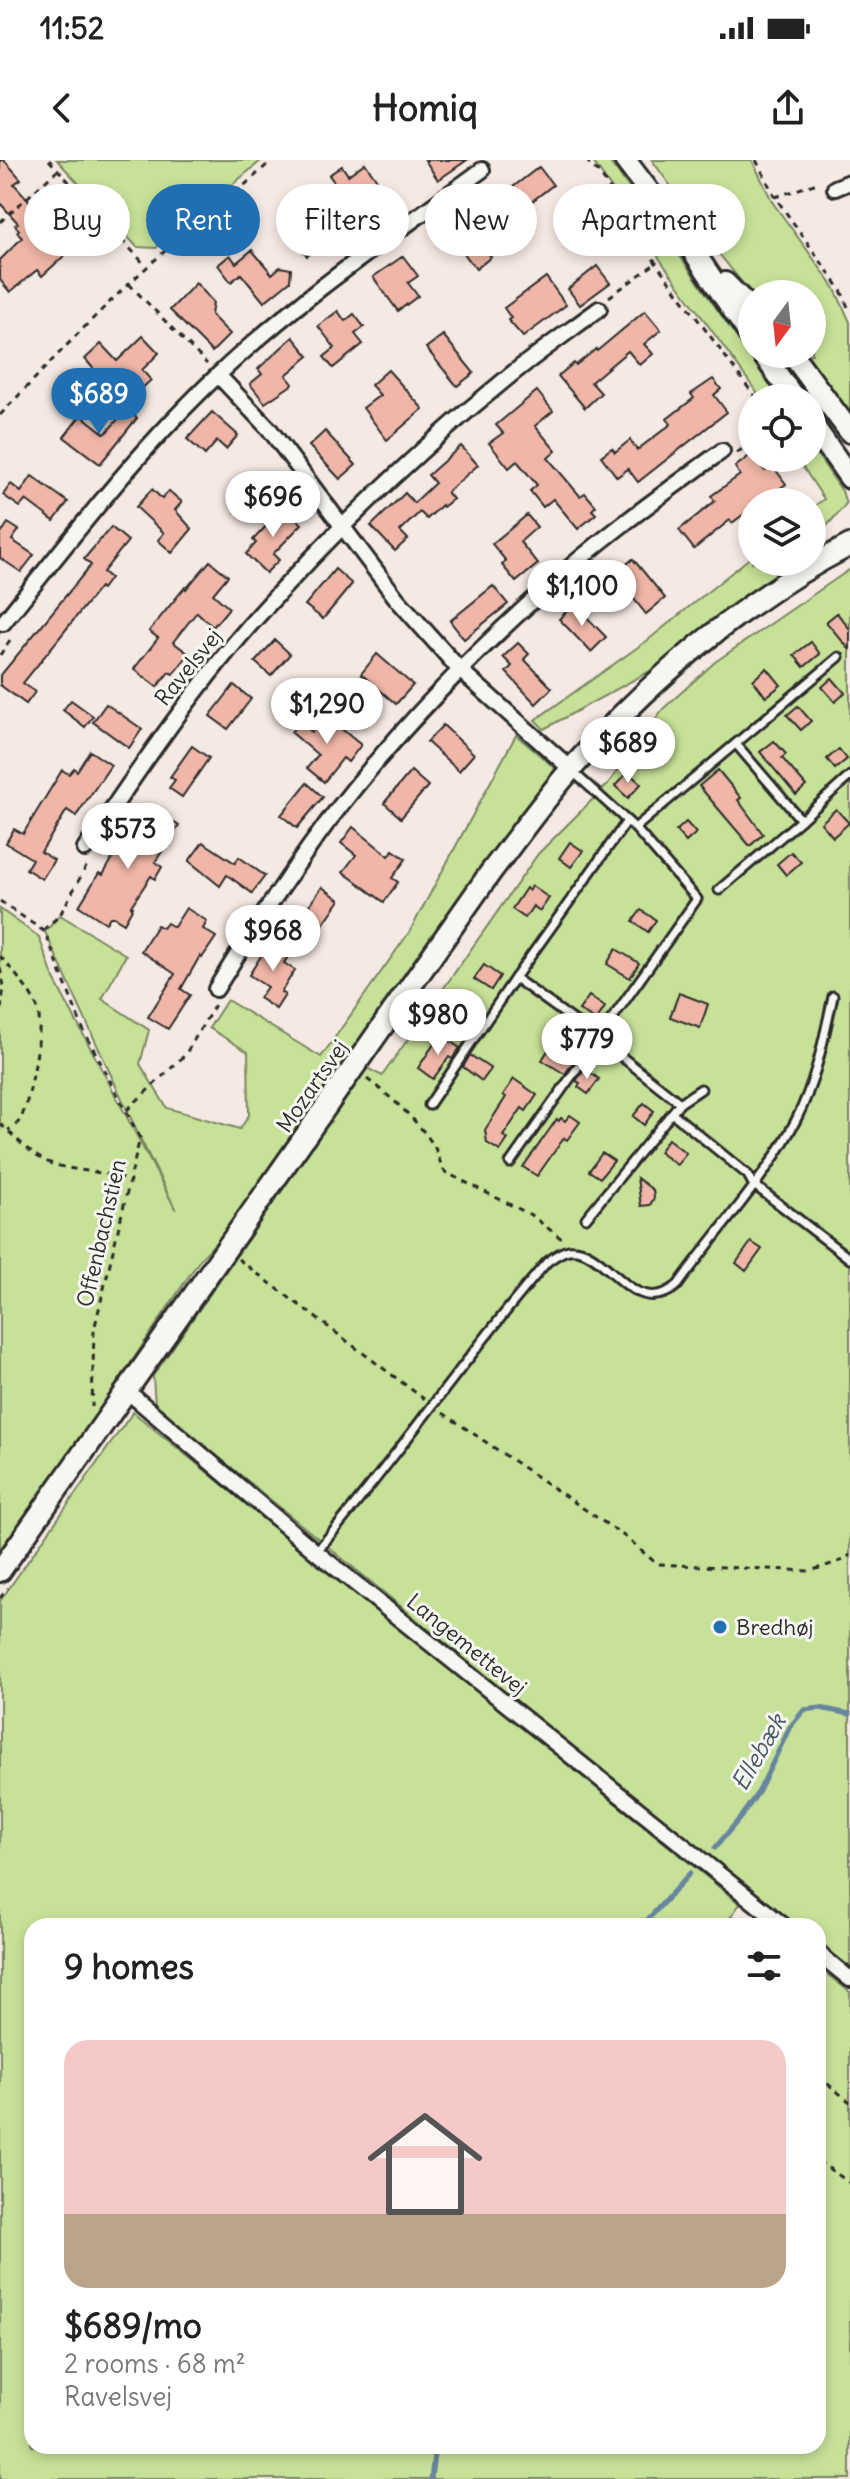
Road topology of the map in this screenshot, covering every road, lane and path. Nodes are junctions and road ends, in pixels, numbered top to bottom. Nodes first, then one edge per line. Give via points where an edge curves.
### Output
1 (49, 160) edge
2 (272, 160) edge
3 (586, 160) edge
4 (625, 160) edge
5 (756, 160) edge
6 (58, 170) junction
7 (482, 170) dead end
8 (643, 184) edge
9 (843, 185) edge
10 (775, 197) junction
11 (0, 222) edge
12 (696, 256) edge
13 (700, 256) edge
14 (656, 263) junction
15 (147, 267) junction
16 (129, 284) junction
17 (738, 295) edge
18 (599, 309) joint
19 (850, 312) edge
20 (738, 317) edge
21 (802, 368) edge
22 (218, 375) junction
23 (746, 384) edge
24 (0, 415) edge
25 (850, 432) edge
26 (826, 444) edge
27 (722, 451) dead end
28 (850, 478) edge
29 (342, 525) junction
30 (849, 548) edge
31 (3, 623) joint
32 (0, 655) edge
33 (839, 657) dead end
34 (460, 670) junction
35 (736, 744) junction
36 (571, 769) junction
37 (850, 776) edge
38 (801, 820) junction
39 (627, 821) junction
40 (635, 828) junction
41 (85, 849) joint
42 (719, 890) dead end
43 (0, 901) edge
44 (43, 930) junction
45 (0, 956) edge
46 (0, 968) edge
47 (515, 978) junction
48 (216, 989) joint
49 (833, 996) dead end
50 (0, 1018) edge
51 (598, 1038) junction
52 (353, 1069) junction
53 (701, 1089) dead end
54 (680, 1103) junction
55 (429, 1105) dead end
56 (127, 1110) junction
57 (672, 1113) junction
58 (0, 1124) edge
59 (8, 1130) junction
60 (510, 1163) dead end
61 (129, 1182) junction
62 (753, 1184) junction
63 (586, 1218) dead end
64 (226, 1250) junction
65 (574, 1250) junction
66 (849, 1257) edge
67 (127, 1391) junction
68 (431, 1405) junction
69 (92, 1409) dead end
70 (316, 1552) junction
71 (850, 1555) edge
72 (0, 1571) edge
73 (774, 1918) edge
74 (826, 1960) edge
75 (850, 1979) edge
76 (826, 2082) edge
77 (850, 2102) edge
78 (826, 2166) edge
79 (850, 2183) edge

1 - 6 path
2 - 15 path
3 - 14 path
4 - 8 street
5 - 10 path
6 - 11 path
6 - 15 path
7 - 22 street via 297,305
9 - 10 path via 821,181
10 - 19 path via 841,290
12 - 20 street
13 - 17 street
14 - 18 path
14 - 23 path
15 - 16 path
16 - 22 path
16 - 24 path
18 - 29 street, Ravelsvej via 423,448
21 - 25 street
22 - 29 street via 270,430
22 - 31 street via 132,463
26 - 28 street
27 - 34 street via 564,573
29 - 34 street via 397,599
29 - 41 street, Ravelsvej via 248,627 162,735
30 - 36 street, Mozartsvej via 741,611 663,674
31 - 32 path via 10,640
33 - 35 lane
34 - 36 street
34 - 48 street via 328,822
35 - 38 lane
35 - 40 lane
36 - 39 lane
36 - 52 street, Mozartsvej via 490,873
37 - 38 lane
38 - 42 lane
39 - 40 lane
39 - 47 lane
40 - 51 lane via 697,899
41 - 44 path via 88,863 60,915
43 - 44 path
44 - 56 path, Offenbachstien via 83,1029
45 - 59 path via 38,1009 40,1027 23,1116
46 - 50 path
47 - 51 lane
47 - 55 lane
48 - 56 path via 217,1003 185,1055
49 - 62 lane via 816,1071 798,1118
51 - 54 lane
51 - 60 lane
52 - 64 street, Mozartsvej
52 - 65 path via 419,1128 434,1145 445,1172 531,1215
53 - 54 lane
54 - 57 lane
56 - 61 path, Offenbachstien via 140,1138
57 - 62 lane
57 - 63 lane
58 - 59 path
59 - 61 path via 39,1158
61 - 69 path, Offenbachstien via 94,1330
62 - 65 lane via 669,1292 641,1294 586,1253
62 - 66 lane
64 - 67 street, Mozartsvej
64 - 68 path
65 - 68 lane via 547,1262
67 - 70 street, Langemettevej
67 - 72 street, Mozartsvej
68 - 70 lane
68 - 71 path via 657,1564 810,1571
70 - 73 street, Langemettevej
74 - 75 street
76 - 77 path
78 - 79 path

